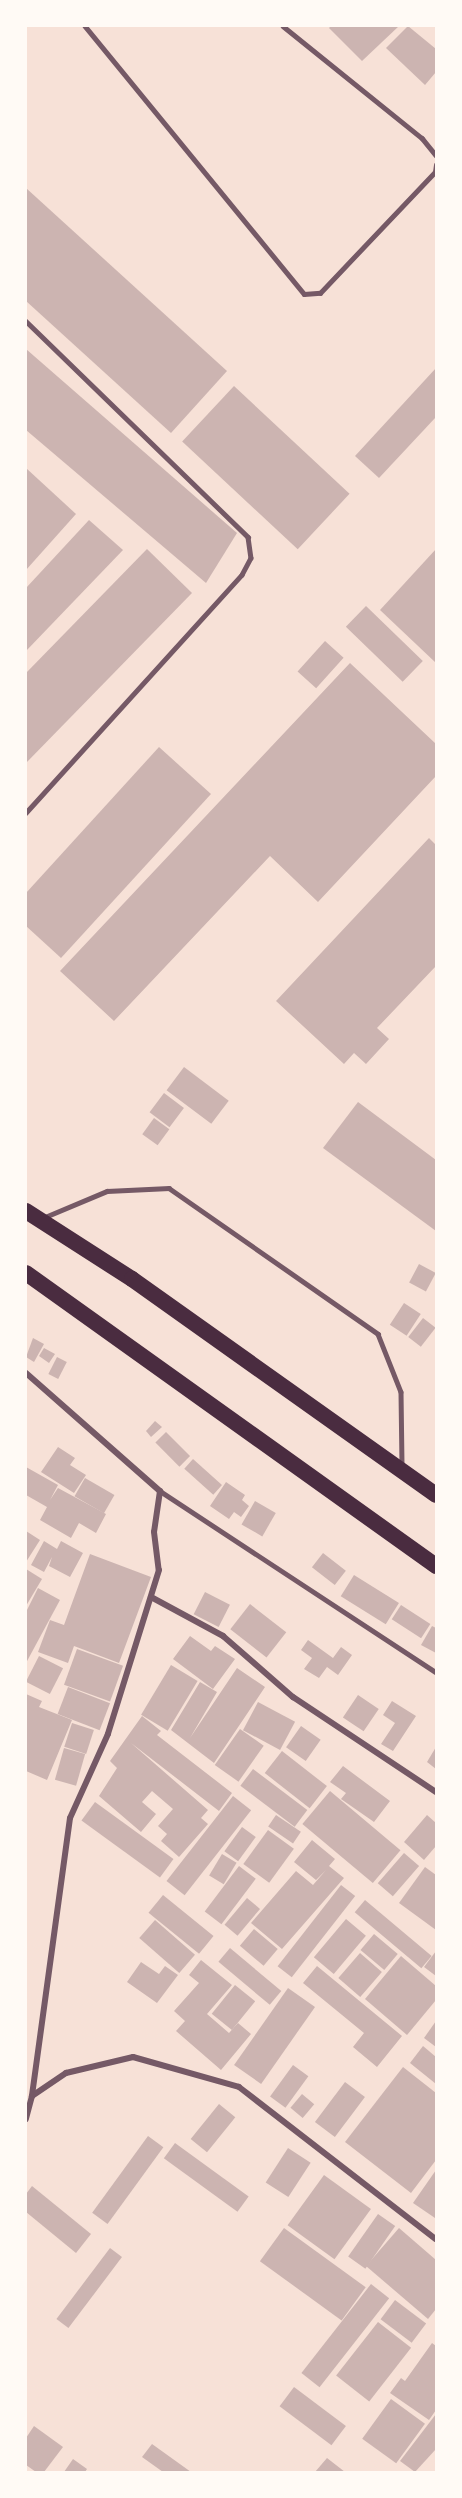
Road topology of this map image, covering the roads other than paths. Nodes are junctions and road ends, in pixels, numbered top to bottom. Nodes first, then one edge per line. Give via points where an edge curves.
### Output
1 (85, 26) edge
2 (283, 26) edge
3 (436, 155) edge
4 (436, 165) edge
5 (26, 321) edge
6 (26, 813) edge
7 (32, 1215) edge
8 (26, 1273) edge
9 (26, 1374) edge
10 (402, 1470) junction
11 (160, 1491) junction
12 (436, 1495) edge
13 (436, 1566) edge
14 (151, 1598) junction
15 (436, 1672) edge
16 (436, 1792) edge
17 (33, 2096) junction
18 (26, 2119) edge
19 (436, 2239) edge

1 - 4 lane via 303,294 320,292 435,172
2 - 3 lane via 422,138
5 - 6 lane via 248,537 251,558 242,574
7 - 10 highway via 132,1278
7 - 10 lane via 107,1191 169,1188 378,1334 400,1392
8 - 13 highway
9 - 11 street
10 - 12 highway
11 - 14 street via 154,1532 159,1570
11 - 15 lane
14 - 16 street via 223,1636 293,1697
14 - 17 street via 108,1734 70,1818
17 - 18 street
17 - 19 street via 66,2073 133,2057 239,2087

